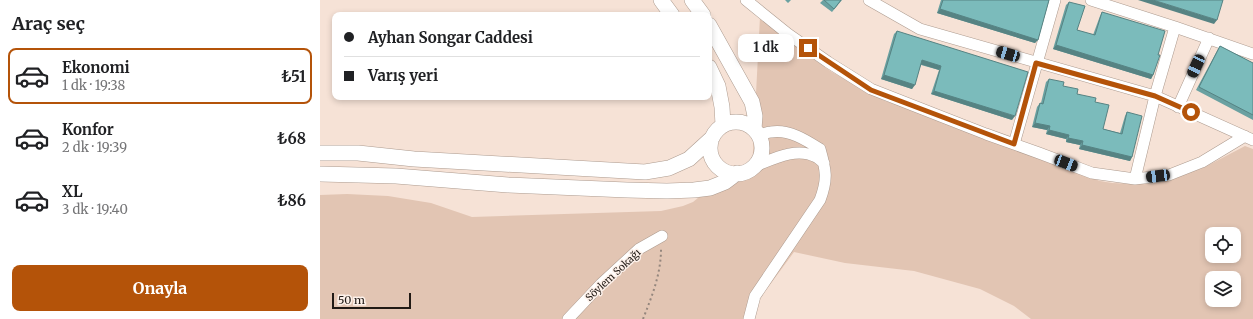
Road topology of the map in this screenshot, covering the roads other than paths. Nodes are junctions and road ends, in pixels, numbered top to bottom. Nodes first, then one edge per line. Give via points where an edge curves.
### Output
1 (661, 0) edge
2 (692, 0) edge
3 (746, 0) edge
4 (869, 0) edge
5 (1055, 0) edge
6 (1091, 0) edge
7 (670, 12) edge
8 (701, 12) edge
9 (1175, 27) junction
10 (712, 31) edge
11 (1209, 38) junction
12 (1253, 54) edge
13 (1036, 63) junction
14 (712, 74) edge
15 (1155, 96) junction
16 (1178, 107) junction
17 (723, 125) junction
18 (756, 132) junction
19 (712, 138) junction
20 (1249, 138) edge
21 (1014, 144) junction
22 (320, 153) edge
23 (824, 163) junction
24 (753, 167) junction
25 (737, 173) junction
26 (320, 174) edge
27 (1134, 179) junction
28 (662, 236) road end
29 (568, 319) edge
30 (748, 319) edge

1 - 7 street
2 - 8 street
3 - 21 street via 788,34 871,90
4 - 13 street via 920,28
5 - 13 street
6 - 9 street
9 - 11 street
9 - 15 street
10 - 18 street via 752,102
11 - 12 street
11 - 16 street
13 - 15 street
13 - 21 street
14 - 17 street via 718,86
15 - 16 street
15 - 27 street
16 - 20 street
17 - 18 street via 739,122 747,124
17 - 19 street
18 - 23 street via 787,132 806,140 820,150
18 - 24 street via 761,152
19 - 22 street via 689,159 669,168 645,172 414,159 358,153
19 - 25 street via 710,146 715,162 728,172
20 - 27 street via 1202,162 1169,175
21 - 27 street via 1092,173
23 - 24 street via 816,156 793,153
23 - 30 street via 825,187 820,200 755,296
24 - 25 street
25 - 26 street via 725,182 710,188 674,191
28 - 29 street, Söylem Sokağı via 639,249

